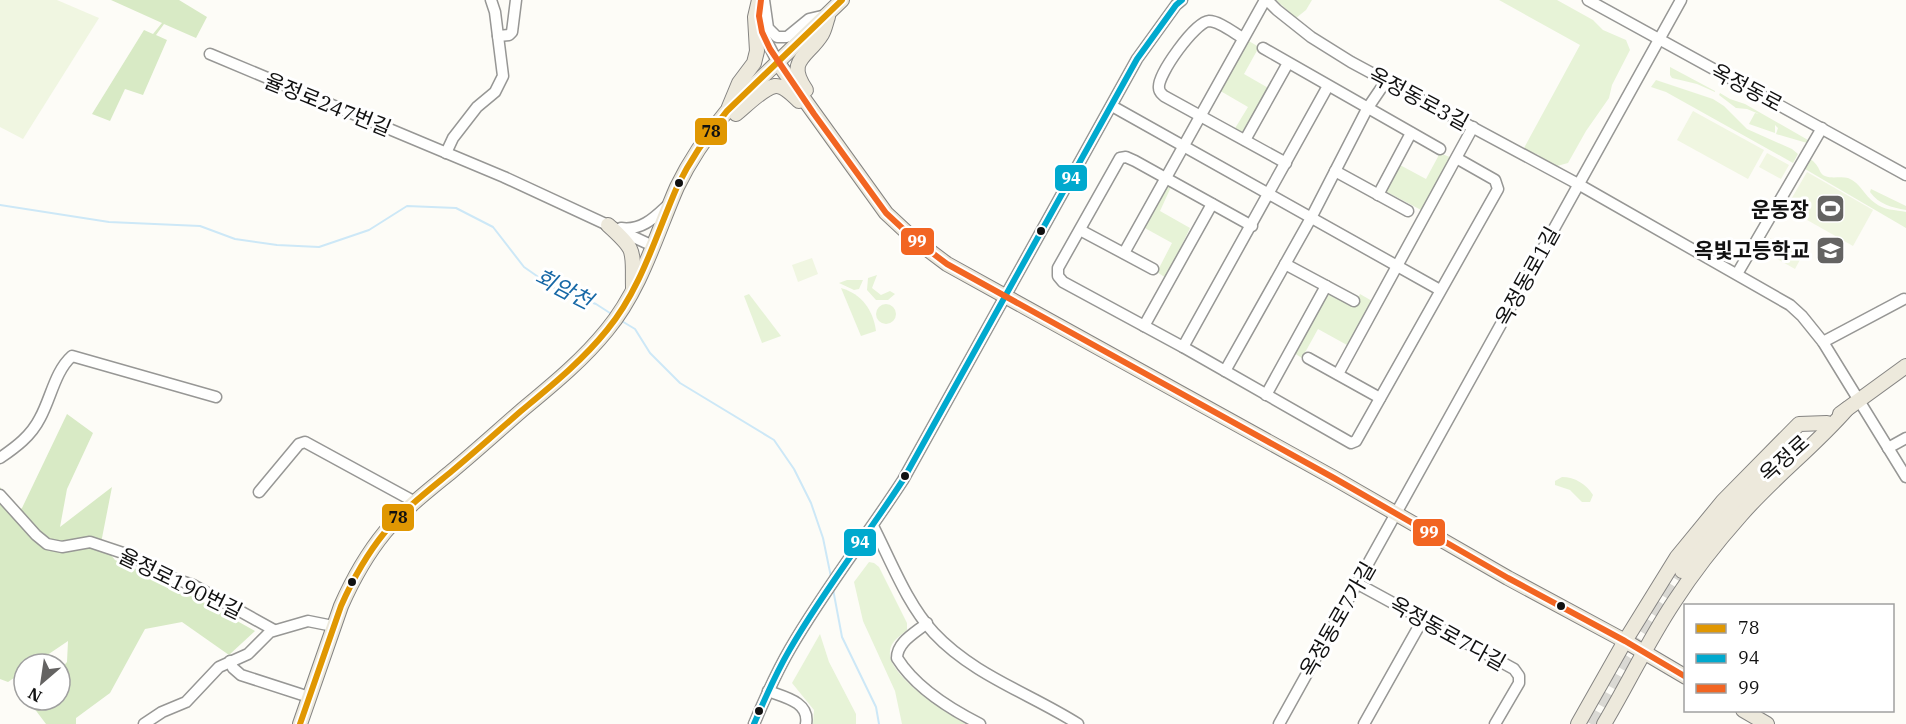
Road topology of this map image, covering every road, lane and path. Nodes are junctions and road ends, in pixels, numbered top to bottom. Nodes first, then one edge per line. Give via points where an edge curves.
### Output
1 (491, 0) edge
2 (516, 0) edge
3 (761, 0) edge
4 (842, 0) edge
5 (1182, 0) edge
6 (1266, 0) edge
7 (1588, 0) edge
8 (1681, 0) edge
9 (830, 14) junction
10 (498, 36) junction
11 (1243, 38) junction
12 (1658, 39) junction
13 (1263, 48) dead end
14 (210, 54) dead end
15 (778, 63) junction
16 (1288, 63) junction
17 (1386, 81) junction
18 (1328, 86) junction
19 (1112, 106) junction
20 (1367, 109) junction
21 (728, 111) junction
22 (814, 114) junction
23 (1200, 114) junction
24 (714, 127) junction
25 (1473, 127) junction
26 (1822, 128) junction
27 (1411, 133) junction
28 (1245, 140) junction
29 (1182, 146) junction
30 (1440, 149) dead end
31 (446, 153) junction
32 (1458, 159) junction
33 (1286, 163) junction
34 (1335, 171) junction
35 (1906, 175) edge
36 (1165, 177) junction
37 (1578, 184) junction
38 (1269, 195) junction
39 (1378, 195) junction
40 (672, 202) junction
41 (1212, 204) junction
42 (1408, 211) dead end
43 (1311, 218) junction
44 (608, 225) junction
45 (1252, 226) junction
46 (1080, 230) junction
47 (653, 246) junction
48 (1124, 253) junction
49 (1285, 264) junction
50 (1398, 267) junction
51 (1153, 269) dead end
52 (1737, 274) junction
53 (1326, 286) junction
54 (633, 289) junction
55 (1440, 290) junction
56 (1005, 297) junction
57 (1905, 298) edge
58 (1354, 301) dead end
59 (1144, 326) junction
60 (1823, 342) junction
61 (1183, 347) junction
62 (1308, 358) dead end
63 (1906, 366) edge
64 (1225, 371) junction
65 (1338, 374) junction
66 (1266, 394) junction
67 (216, 397) dead end
68 (1380, 398) junction
69 (1852, 404) junction
70 (1827, 423) junction
71 (1906, 438) edge
72 (1888, 448) junction
73 (0, 458) edge
74 (1906, 477) edge
75 (260, 492) dead end
76 (0, 495) edge
77 (415, 502) junction
78 (1397, 514) junction
79 (873, 526) junction
80 (1682, 571) tunnel mouth
81 (1663, 579) junction
82 (1358, 584) junction
83 (1682, 591) junction
84 (1423, 619) junction
85 (927, 623) junction
86 (333, 626) junction
87 (274, 630) junction
88 (1624, 641) junction
89 (1645, 652) junction
90 (230, 661) junction
91 (1684, 676) edge
92 (768, 691) junction
93 (309, 697) junction
94 (1586, 710) junction
95 (1745, 712) edge
96 (1606, 720) edge
97 (144, 724) edge
98 (300, 724) edge
99 (754, 724) edge
100 (806, 724) edge
101 (980, 724) edge
102 (1077, 724) edge
103 (1279, 724) edge
104 (1364, 724) edge
105 (1495, 724) edge
106 (1578, 724) edge
107 (1767, 724) edge

1 - 10 street
2 - 10 street via 512,32
3 - 9 street via 768,28 777,37 787,37 809,19
3 - 15 street via 762,32
3 - 21 main road via 755,17 754,63 739,83
4 - 9 main road
5 - 19 street via 1137,59
6 - 11 street
6 - 17 street, 옥정동로3길 via 1311,37
7 - 12 street, 옥정동로
8 - 12 street, 옥정동로1길
9 - 15 main road
9 - 22 main road via 822,34 796,70
10 - 31 street via 502,79 453,138
11 - 23 street
11 - 23 street via 1215,23 1202,24 1162,74 1160,92
12 - 26 street, 옥정동로
12 - 37 street, 옥정동로1길
13 - 16 street
14 - 31 street, 율정로247번길
15 - 21 main road
15 - 22 main road
16 - 18 street
16 - 28 street
17 - 20 street
17 - 25 street, 옥정동로3길
18 - 20 street
18 - 33 street
19 - 29 street
19 - 56 street
20 - 27 street
20 - 34 street
21 - 24 main road
22 - 24 main road via 783,88 775,86
22 - 56 main road via 886,213 947,264
23 - 28 street
23 - 29 street
24 - 40 main road via 686,170
25 - 32 street
25 - 37 street, 옥정동로3길
26 - 35 street, 옥정동로
26 - 52 street
27 - 30 street
27 - 39 street
28 - 33 street
29 - 36 street
29 - 38 street
31 - 44 street, 율정로247번길
32 - 50 street
32 - 55 street via 1489,175 1498,189
33 - 38 street
34 - 39 street
34 - 43 street
36 - 41 street
36 - 46 street via 1135,160 1120,158
36 - 48 street
37 - 52 street, 옥정동로3길
37 - 78 street, 옥정동로1길
38 - 43 street
38 - 45 street
39 - 42 street
40 - 44 street via 636,228
40 - 47 main road
41 - 45 street
41 - 59 street
43 - 49 street
43 - 50 street
44 - 47 street, 율정로247번길
44 - 54 main road via 633,251
45 - 61 street
46 - 48 street
46 - 59 street via 1058,268 1058,276
47 - 54 main road
48 - 51 street
49 - 53 street
49 - 64 street
50 - 55 street
50 - 65 street
52 - 60 street, 옥정동로3길 via 1790,305
53 - 58 street
53 - 66 street
54 - 77 main road via 609,328 588,352
55 - 68 street
56 - 78 main road
56 - 79 street via 903,480
57 - 60 street
59 - 61 street
60 - 69 street, 옥정동로3길
61 - 64 street
62 - 65 street
63 - 69 main road, 옥정로
64 - 66 street
65 - 68 street
66 - 68 street via 1351,443 1356,441
67 - 73 street via 72,356 64,363 39,420 21,443
69 - 70 main road, 옥정로
69 - 72 street, 옥정동로3길
69 - 83 main road via 1742,514
70 - 80 main road, 옥정로 via 1763,476 1711,530
70 - 81 main road via 1799,424 1723,501
71 - 72 street
72 - 74 street, 옥정동로3길
75 - 77 street via 304,442
76 - 87 street, 율정로190번길 via 47,544 62,547 90,542 135,557 157,573 193,585
77 - 86 main road via 374,547
78 - 82 street, 옥정동로7가길
78 - 88 main road
79 - 85 street
79 - 92 street via 803,626
81 - 83 main road via 1664,591
81 - 88 main road
82 - 84 street, 옥정동로7다길
82 - 103 street, 옥정동로7가길
83 - 89 main road
84 - 104 street
84 - 105 street, 옥정동로7다길 via 1518,673 1519,683
85 - 101 street via 901,644 897,658 924,687
85 - 102 street via 964,659
86 - 87 street via 308,621
86 - 93 main road
87 - 90 street via 248,654
88 - 89 main road
88 - 94 main road
89 - 91 main road
89 - 96 main road
90 - 93 street via 241,675
90 - 97 street via 186,702
92 - 99 street
92 - 100 street via 800,705 807,714
93 - 98 main road
94 - 96 main road via 1594,703 1602,703
94 - 106 main road
95 - 107 main road

